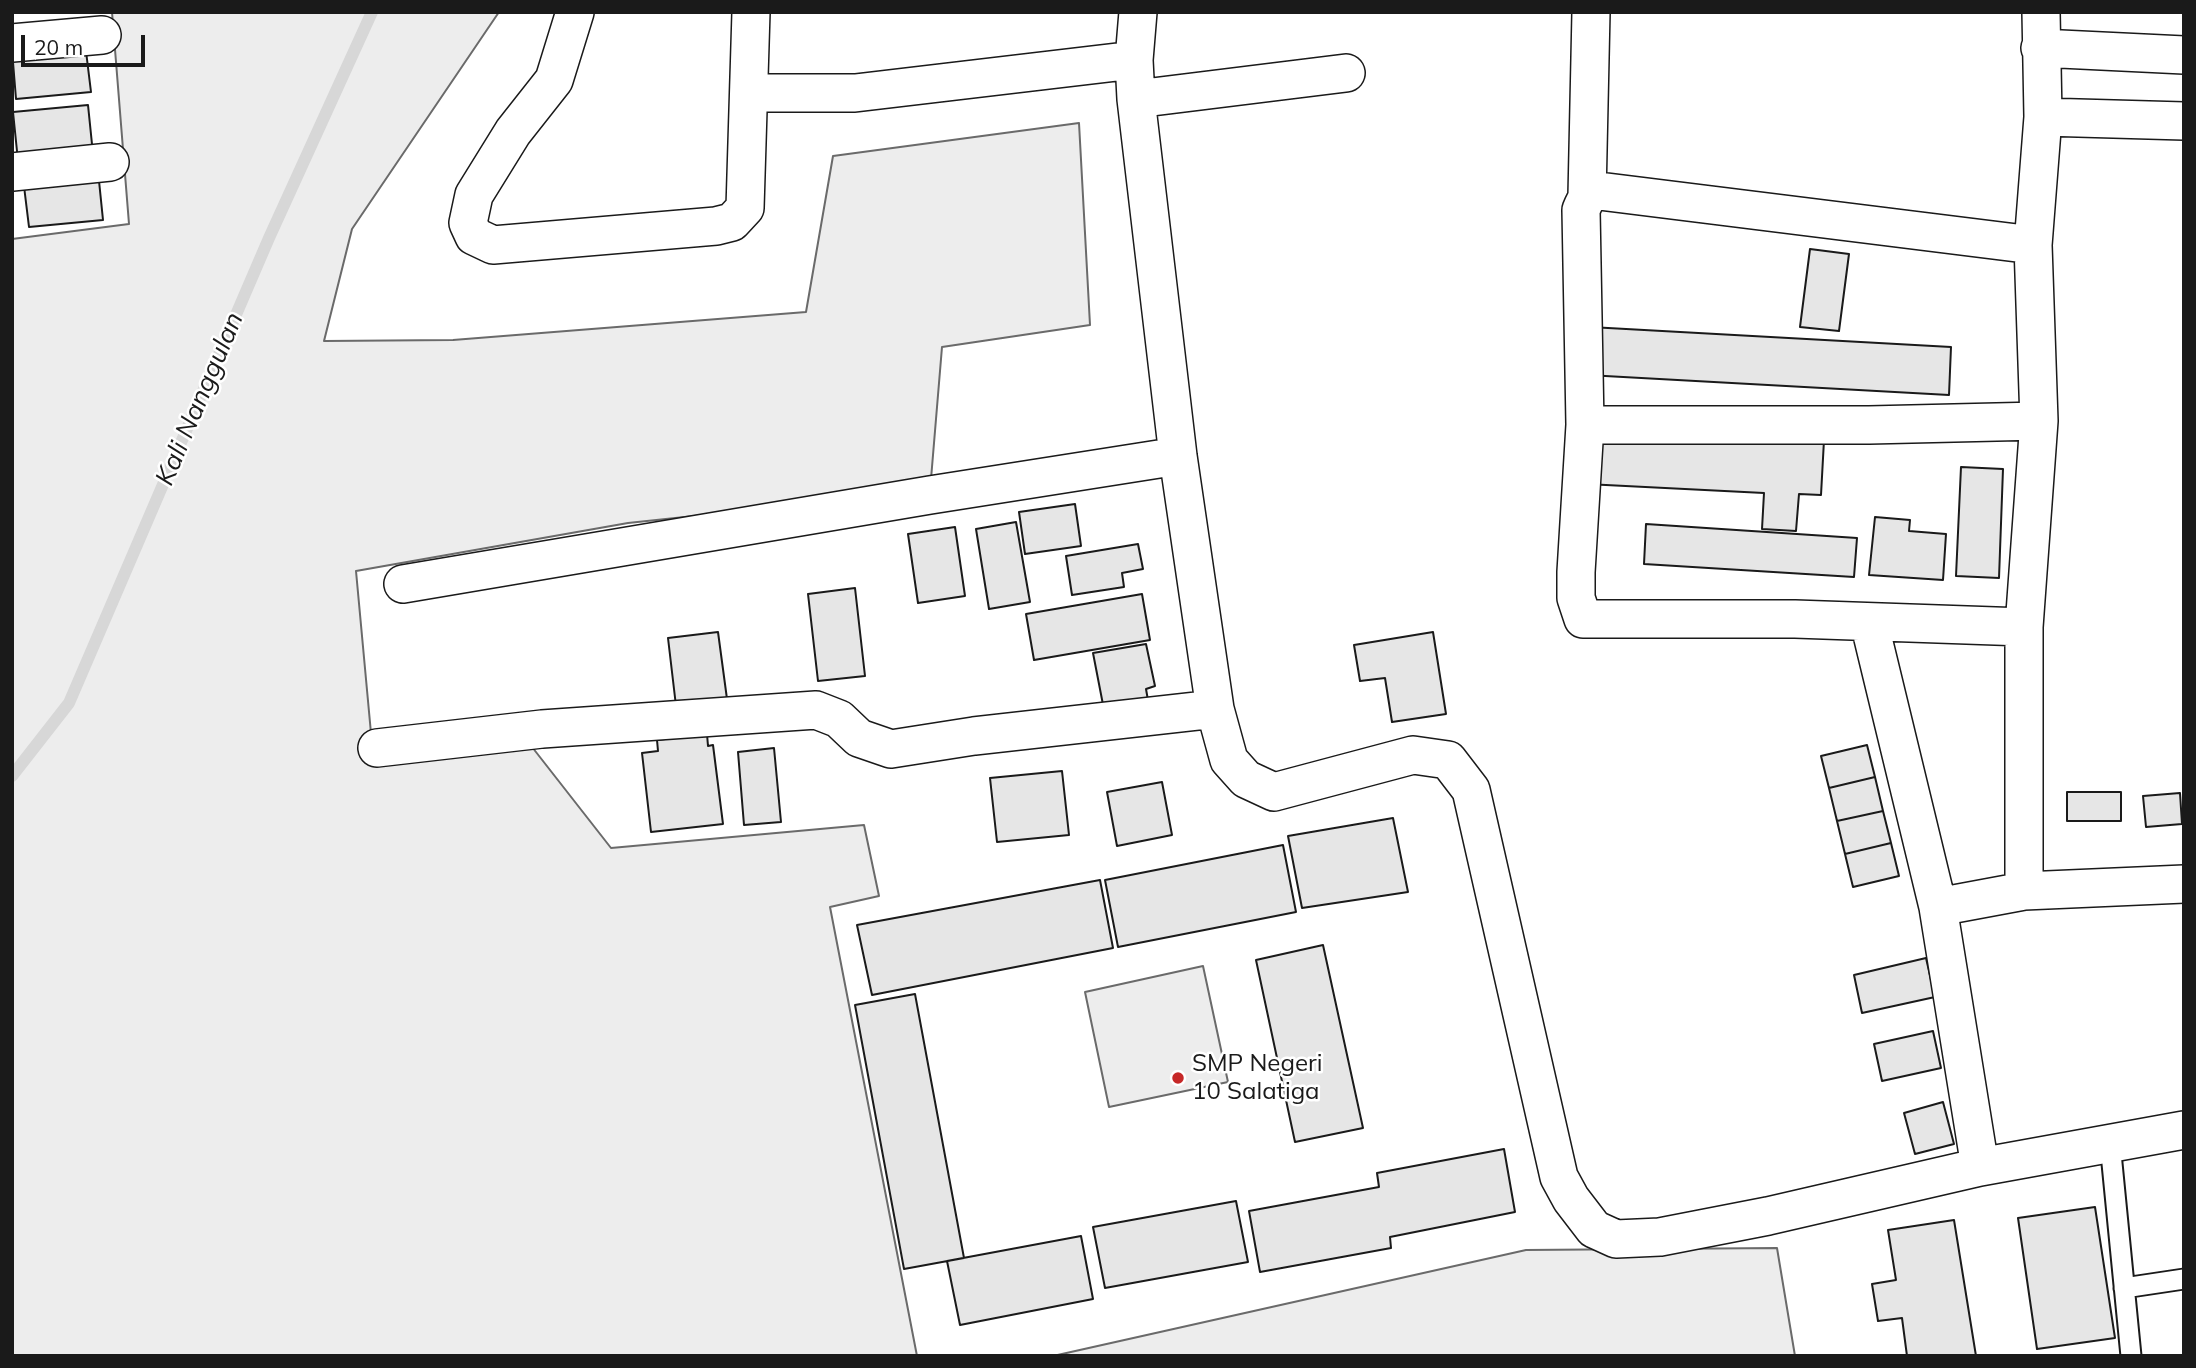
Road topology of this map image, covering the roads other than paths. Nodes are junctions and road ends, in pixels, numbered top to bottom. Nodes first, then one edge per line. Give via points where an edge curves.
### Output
1 (575, 12) edge
2 (751, 12) edge
3 (1138, 12) edge
4 (1591, 12) edge
5 (2041, 12) edge
6 (102, 35) dead end
7 (12, 43) edge
8 (2040, 48) junction
9 (2184, 55) edge
10 (1134, 60) junction
11 (1346, 73) dead end
12 (750, 93) junction
13 (1136, 99) junction
14 (2043, 117) junction
15 (2184, 121) edge
16 (110, 162) dead end
17 (12, 172) edge
18 (1587, 196) junction
19 (2033, 245) junction
20 (2039, 421) junction
21 (1585, 425) junction
22 (1178, 456) junction
23 (403, 584) dead end
24 (1869, 622) junction
25 (2024, 627) junction
26 (1215, 709) junction
27 (377, 748) dead end
28 (2184, 884) edge
29 (2024, 891) junction
30 (1938, 907) junction
31 (2184, 1130) edge
32 (2110, 1143) junction
33 (1980, 1167) junction
34 (2184, 1279) edge
35 (2124, 1287) junction
36 (2131, 1356) edge

1 - 12 street via 554,80 513,132 474,195 468,223 474,236 493,245 732,222 746,208
2 - 12 street
3 - 10 street
4 - 18 street
5 - 8 street
6 - 7 street
8 - 9 street
8 - 14 street
10 - 12 street via 855,93
10 - 13 street
11 - 13 street
13 - 22 street
14 - 15 street
14 - 19 street
16 - 17 street
18 - 19 street via 1598,191
18 - 21 street via 1581,210
19 - 20 street
20 - 21 street
20 - 25 street
21 - 24 street via 1576,572 1576,598 1583,619
22 - 23 street
22 - 26 street
24 - 25 street
24 - 30 street
25 - 29 street
26 - 27 street via 891,749 859,738 839,719 816,710 542,729
26 - 33 street via 1229,760 1246,779 1274,792 1413,755 1448,760 1471,790 1559,1177 1594,1229 1616,1239 1660,1237
28 - 29 street
29 - 30 street
30 - 33 street
31 - 32 street
32 - 33 street
32 - 35 lane
34 - 35 lane
35 - 36 lane

